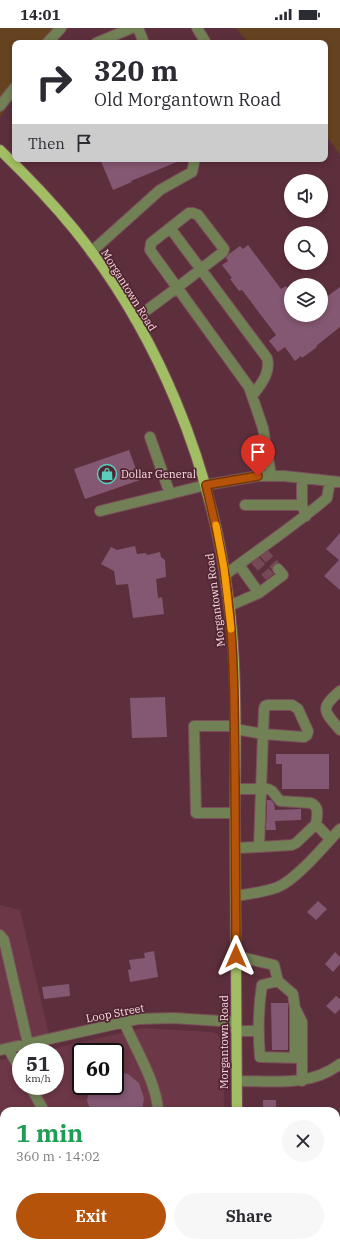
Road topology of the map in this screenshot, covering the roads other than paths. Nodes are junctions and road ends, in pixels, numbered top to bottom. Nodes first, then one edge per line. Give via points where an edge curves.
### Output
1 (61, 28) edge
2 (132, 28) edge
3 (138, 28) edge
4 (197, 28) edge
5 (50, 40) edge
6 (103, 40) edge
7 (143, 40) edge
8 (204, 40) edge
9 (12, 91) edge
10 (0, 106) edge
11 (0, 150) edge
12 (12, 162) edge
13 (12, 162) edge
14 (194, 162) edge
15 (170, 228) junction
16 (91, 252) junction
17 (201, 270) junction
18 (178, 287) junction
19 (135, 319) junction
20 (253, 395) junction
21 (150, 437) dead end
22 (271, 475) junction
23 (302, 478) junction
24 (330, 481) junction
25 (340, 482) edge
26 (206, 485) junction
27 (170, 494) junction
28 (246, 505) dead end
29 (302, 505) junction
30 (100, 511) dead end
31 (306, 516) junction
32 (239, 565) junction
33 (278, 569) dead end
34 (225, 575) junction
35 (260, 593) junction
36 (229, 606) junction
37 (340, 691) edge
38 (234, 727) junction
39 (340, 730) edge
40 (263, 734) junction
41 (235, 789) junction
42 (261, 789) junction
43 (235, 812) junction
44 (316, 824) junction
45 (340, 829) edge
46 (330, 840) junction
47 (259, 847) junction
48 (235, 848) junction
49 (236, 896) junction
50 (0, 935) edge
51 (236, 956) junction
52 (278, 981) junction
53 (124, 1022) junction
54 (236, 1026) junction
55 (258, 1031) junction
56 (28, 1043) edge
57 (32, 1043) edge
58 (4, 1049) edge
59 (298, 1058) junction
60 (12, 1059) edge
61 (340, 1064) edge
62 (237, 1081) junction
63 (302, 1081) junction
64 (35, 1095) edge
65 (42, 1107) edge
66 (158, 1107) edge
67 (237, 1107) edge

1 - 5 street
2 - 6 street
3 - 7 street
4 - 8 street
9 - 10 street
11 - 13 main road, Morgantown Road
12 - 16 main road, Morgantown Road via 57,209
14 - 16 street via 192,172 160,190
15 - 17 street
15 - 17 street via 193,213 198,215 224,249
15 - 18 street via 151,243 150,250
16 - 19 main road, Morgantown Road
17 - 18 street
17 - 20 street via 267,358 268,365 264,378
18 - 19 street
18 - 20 street via 244,378
19 - 26 main road, Morgantown Road via 158,363 190,436
20 - 22 street via 263,428
21 - 27 street
22 - 23 street
22 - 26 street
23 - 24 street
23 - 29 street
24 - 25 street
24 - 31 street via 327,498
26 - 27 street
26 - 34 main road, Morgantown Road
27 - 30 street
28 - 29 street
29 - 31 street
31 - 32 street via 253,558
32 - 34 street
32 - 35 street
33 - 35 street via 283,575 273,579
34 - 36 main road, Morgantown Road
35 - 36 street
36 - 38 main road, Morgantown Road via 233,649
37 - 39 street via 330,700 326,709
38 - 40 street
38 - 41 main road, Morgantown Road
38 - 43 street via 194,726 196,813
40 - 40 street via 304,737 308,731 298,709 292,705 268,705 264,709
40 - 42 street
41 - 42 street
41 - 43 main road, Morgantown Road
42 - 44 street via 272,791 280,801 315,804
42 - 47 street
43 - 48 main road, Morgantown Road
44 - 46 street
44 - 47 street via 296,844
45 - 46 street
46 - 49 street via 284,884
47 - 48 street
48 - 49 main road, Morgantown Road
49 - 51 main road, Morgantown Road
50 - 56 street via 6,946
51 - 52 street via 274,965
51 - 54 main road, Morgantown Road
52 - 55 street via 262,985
52 - 59 street via 293,994
53 - 54 street, Loop Street via 167,1018
53 - 57 street, Loop Street
53 - 66 street via 151,1083
54 - 55 street, Loop Street
54 - 62 main road, Morgantown Road
55 - 59 street via 260,1057
58 - 60 street
59 - 63 street
61 - 63 street via 325,1074
62 - 63 street
62 - 67 main road, Morgantown Road
64 - 65 street

